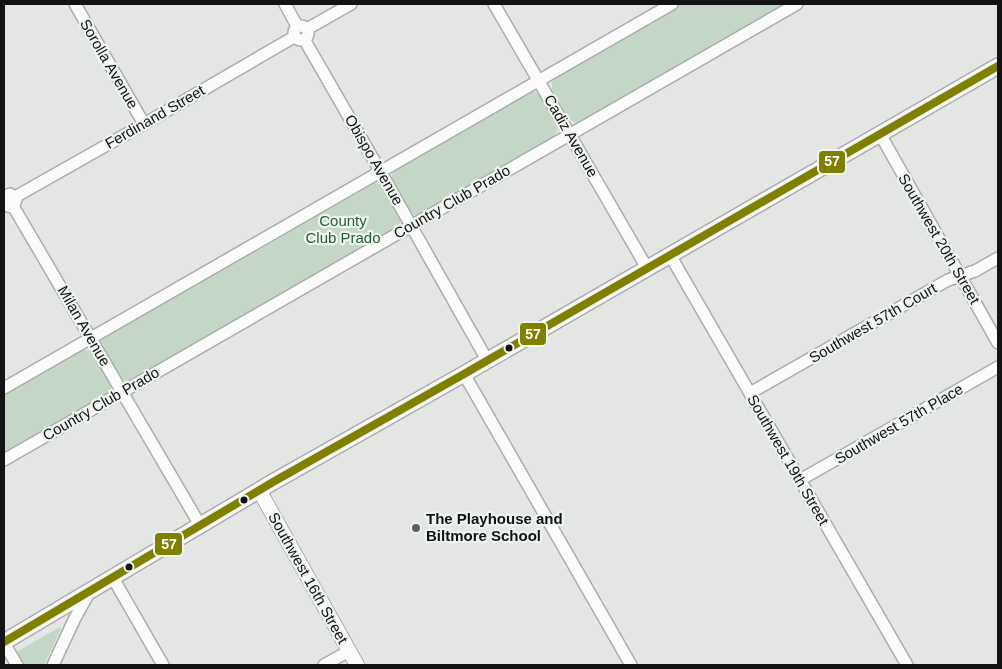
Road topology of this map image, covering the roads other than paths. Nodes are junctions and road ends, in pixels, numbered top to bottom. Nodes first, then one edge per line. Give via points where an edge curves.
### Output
1 (75, 4) edge
2 (285, 4) edge
3 (351, 4) edge
4 (494, 4) edge
5 (672, 4) edge
6 (797, 4) edge
7 (301, 33) junction
8 (998, 66) edge
9 (539, 81) junction
10 (144, 124) junction
11 (880, 134) junction
12 (570, 135) junction
13 (380, 171) junction
14 (7, 200) edge
15 (412, 226) junction
16 (670, 255) junction
17 (998, 258) edge
18 (647, 268) junction
19 (960, 276) junction
20 (91, 338) junction
21 (998, 343) edge
22 (487, 360) junction
23 (998, 367) edge
24 (464, 374) junction
25 (4, 388) edge
26 (122, 392) junction
27 (750, 393) junction
28 (4, 460) edge
29 (800, 480) junction
30 (259, 490) junction
31 (200, 525) junction
32 (113, 578) junction
33 (90, 592) junction
34 (4, 643) edge
35 (349, 651) junction
36 (17, 665) edge
37 (53, 665) edge
38 (164, 665) edge
39 (324, 665) edge
40 (357, 665) edge
41 (632, 665) edge
42 (907, 665) edge

1 - 10 street, Sorolla Avenue
2 - 7 street, Obispo Avenue
3 - 7 street, Ferdinand Street
4 - 9 street, Cadiz Avenue
5 - 9 street
6 - 12 street, Country Club Prado
7 - 10 street, Ferdinand Street
7 - 13 street, Obispo Avenue
8 - 11 main road
9 - 12 street, Cadiz Avenue
9 - 13 street
10 - 14 street, Ferdinand Street
11 - 16 main road
11 - 19 street, Southwest 20th Street
12 - 15 street, Country Club Prado
12 - 18 street, Cadiz Avenue
13 - 15 street, Obispo Avenue
13 - 20 street
14 - 20 street, Milan Avenue
15 - 22 street, Obispo Avenue
15 - 26 street, Country Club Prado
16 - 18 main road
16 - 27 street, Southwest 19th Street
17 - 19 street, Southwest 57th Court
18 - 22 main road
19 - 21 street, Southwest 20th Street
19 - 27 street, Southwest 57th Court
20 - 25 street
20 - 26 street, Milan Avenue
22 - 24 main road
23 - 29 street, Southwest 57th Place
24 - 30 main road
24 - 41 street
26 - 28 street, Country Club Prado
26 - 31 street, Milan Avenue
27 - 29 street, Southwest 19th Street
29 - 42 street, Southwest 19th Street
30 - 31 main road
30 - 35 street, Southwest 16th Street
31 - 32 main road
32 - 33 main road
32 - 38 street
33 - 34 main road
33 - 37 street
34 - 36 street
35 - 39 street
35 - 40 street, Southwest 16th Street

